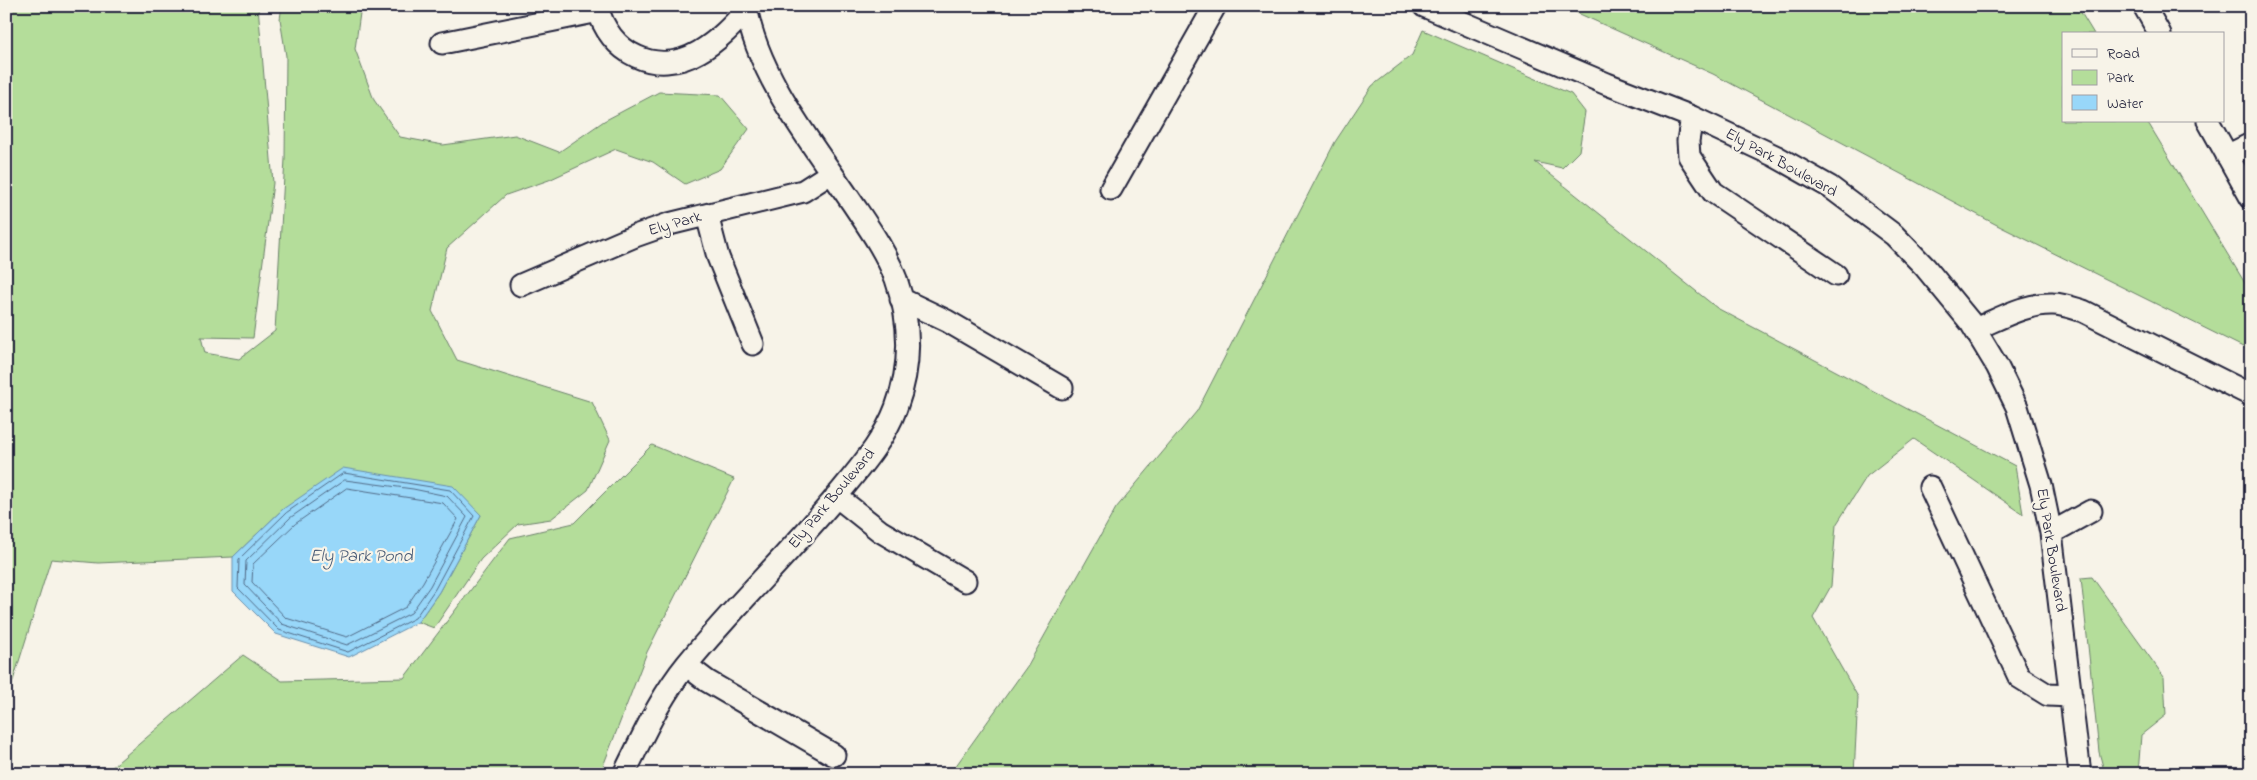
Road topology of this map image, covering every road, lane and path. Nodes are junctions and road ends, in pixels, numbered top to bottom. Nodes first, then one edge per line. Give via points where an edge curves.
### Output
1 (1215, 6) edge
2 (1424, 6) edge
3 (2144, 6) edge
4 (598, 9) edge
5 (746, 9) edge
6 (2159, 32) edge
7 (442, 43) dead end
8 (1692, 117) junction
9 (2209, 122) edge
10 (2251, 144) edge
11 (2228, 156) junction
12 (832, 173) junction
13 (1110, 189) dead end
14 (2251, 198) edge
15 (707, 215) junction
16 (1836, 275) dead end
17 (521, 285) dead end
18 (901, 299) junction
19 (1974, 329) junction
20 (753, 344) dead end
21 (1062, 388) dead end
22 (2251, 395) edge
23 (1930, 487) dead end
24 (836, 496) junction
25 (2091, 512) dead end
26 (2051, 533) junction
27 (965, 581) dead end
28 (686, 665) junction
29 (2071, 696) junction
30 (834, 755) dead end
31 (624, 774) edge
32 (2080, 774) edge

1 - 13 street
2 - 8 street, Ely Park Boulevard
3 - 6 street
4 - 5 street via 614,43 638,59 668,63 698,53 724,34
4 - 7 street
5 - 12 street, Ely Park Boulevard via 766,70
8 - 16 street via 1689,156 1713,192
8 - 19 street, Ely Park Boulevard via 1774,156 1830,188 1894,235 1925,267
9 - 11 street
10 - 11 street
11 - 14 street
12 - 15 street, Ely Park via 803,191
12 - 18 street, Ely Park Boulevard via 878,242 896,278
15 - 17 street, Ely Park via 635,236
15 - 20 street via 718,256
18 - 21 street
18 - 24 street, Ely Park Boulevard via 907,320 907,368 896,409 875,449
19 - 22 street via 2035,305 2065,306 2083,311
19 - 26 street, Ely Park Boulevard via 2017,407 2042,485
23 - 29 street via 2019,677 2048,695
24 - 27 street via 880,531
24 - 28 street, Ely Park Boulevard
25 - 26 street
26 - 29 street, Ely Park Boulevard
28 - 30 street
28 - 31 street, Ely Park Boulevard via 659,704
29 - 32 street, Ely Park Boulevard

